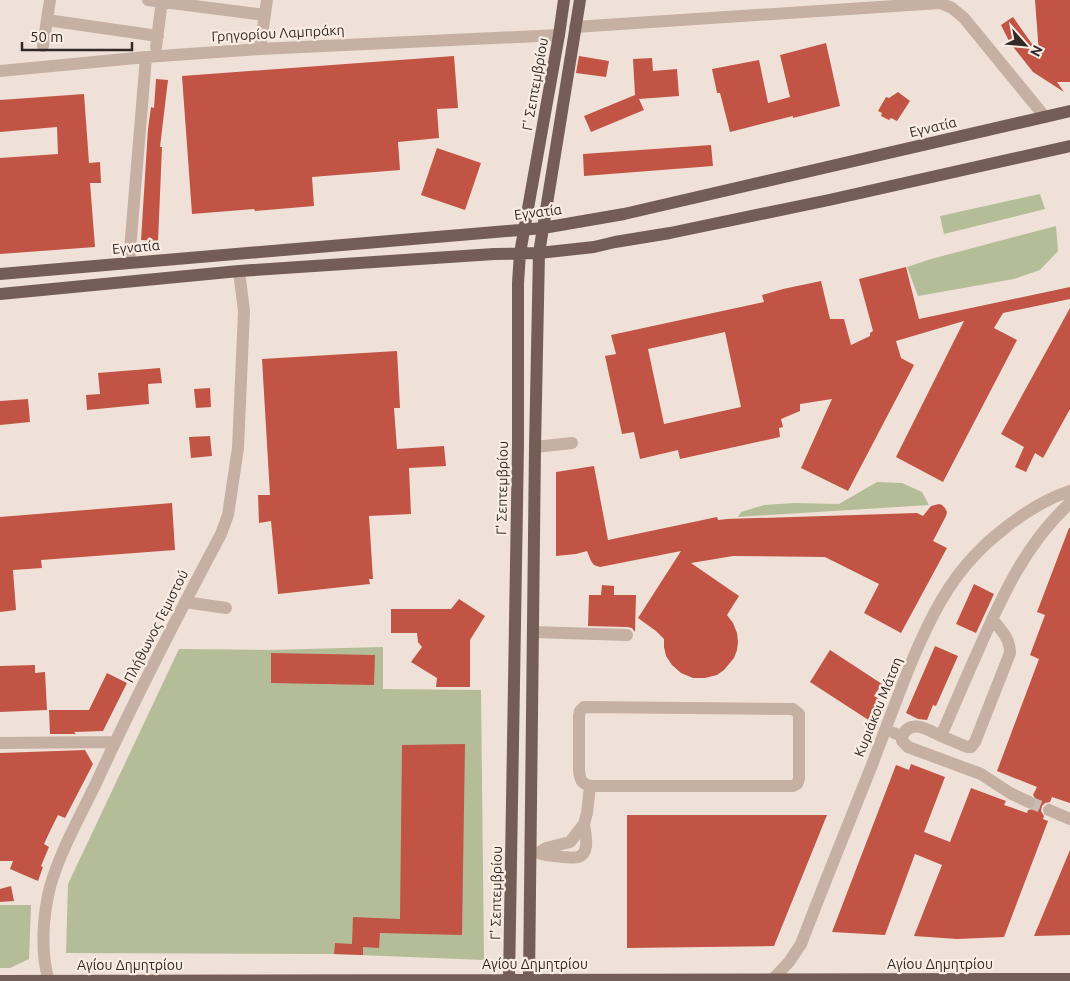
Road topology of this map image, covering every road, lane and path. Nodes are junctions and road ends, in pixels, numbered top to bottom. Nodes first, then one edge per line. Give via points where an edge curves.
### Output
1 (50, 0) edge
2 (148, 0) edge
3 (267, 0) edge
4 (564, 0) edge
5 (580, 0) edge
6 (162, 1) edge
7 (265, 15) junction
8 (47, 20) junction
9 (575, 27) junction
10 (559, 35) junction
11 (43, 46) dead end
12 (260, 48) junction
13 (146, 57) junction
14 (0, 71) edge
15 (1070, 111) edge
16 (1045, 117) junction
17 (1070, 146) edge
18 (543, 228) junction
19 (524, 230) junction
20 (520, 253) junction
21 (540, 253) junction
22 (129, 262) junction
23 (239, 271) junction
24 (0, 274) edge
25 (0, 294) edge
26 (572, 444) dead end
27 (535, 447) junction
28 (1070, 490) edge
29 (1070, 503) edge
30 (185, 602) junction
31 (226, 608) dead end
32 (992, 619) junction
33 (533, 632) junction
34 (627, 635) dead end
35 (885, 729) junction
36 (902, 736) junction
37 (941, 736) junction
38 (115, 742) junction
39 (0, 743) edge
40 (590, 786) junction
41 (1030, 802) tunnel mouth
42 (1049, 810) tunnel mouth
43 (1070, 819) edge
44 (584, 824) junction
45 (535, 853) junction
46 (1070, 979) edge
47 (509, 980) edge
48 (529, 980) edge
49 (772, 980) edge
50 (0, 981) edge
51 (49, 981) edge

1 - 8 street
2 - 6 street
3 - 7 street
4 - 10 main road, Γ' Σεπτεμβρίου
5 - 9 main road
6 - 7 street
6 - 8 street via 157,41
7 - 12 street
8 - 11 street
9 - 16 street via 940,3 967,21
9 - 18 main road
10 - 12 street, Γρηγορίου Λαμπράκη
10 - 19 main road, Γ' Σεπτεμβρίου
12 - 13 street, Γρηγορίου Λαμπράκη
13 - 14 street, Γρηγορίου Λαμπράκη
13 - 22 street
15 - 16 main road, Εγνατία
16 - 18 main road, Εγνατία via 624,214
17 - 21 main road via 670,233
18 - 19 main road, Εγνατία
18 - 21 main road
19 - 20 main road, Γ' Σεπτεμβρίου
19 - 22 main road, Εγνατία
20 - 21 main road
20 - 23 main road
20 - 47 main road, Γ' Σεπτεμβρίου
21 - 27 main road
22 - 24 main road, Εγνατία
23 - 25 main road
23 - 30 street, Πλήθωνος Γεμιστού via 243,331 238,448 229,510 226,524
26 - 27 street
27 - 33 main road
28 - 35 street, Κυριάκου Μάτση via 1044,501 1013,521 966,566 931,619
29 - 32 street via 1038,539 1005,590
30 - 31 street
30 - 38 street, Πλήθωνος Γεμιστού
32 - 37 street
32 - 37 street via 1006,635 1010,653 975,742 967,747
33 - 34 street
33 - 45 main road
35 - 36 street
35 - 49 street, Κυριάκου Μάτση via 801,944
36 - 37 street via 905,730 916,726
36 - 41 street via 903,743 913,750 981,774
38 - 39 street
38 - 51 street, Πλήθωνος Γεμιστού via 62,854 51,886 44,943
40 - 40 street via 580,779 579,770 579,716 584,707 793,709 799,714 799,779 793,786
40 - 44 street
42 - 43 street
44 - 45 street via 570,842
44 - 45 street via 586,848 578,858
45 - 48 main road
46 - 49 main road, Αγίου Δημητρίου
47 - 48 main road, Αγίου Δημητρίου
47 - 51 main road, Αγίου Δημητρίου
48 - 49 main road, Αγίου Δημητρίου
50 - 51 main road, Αγίου Δημητρίου

